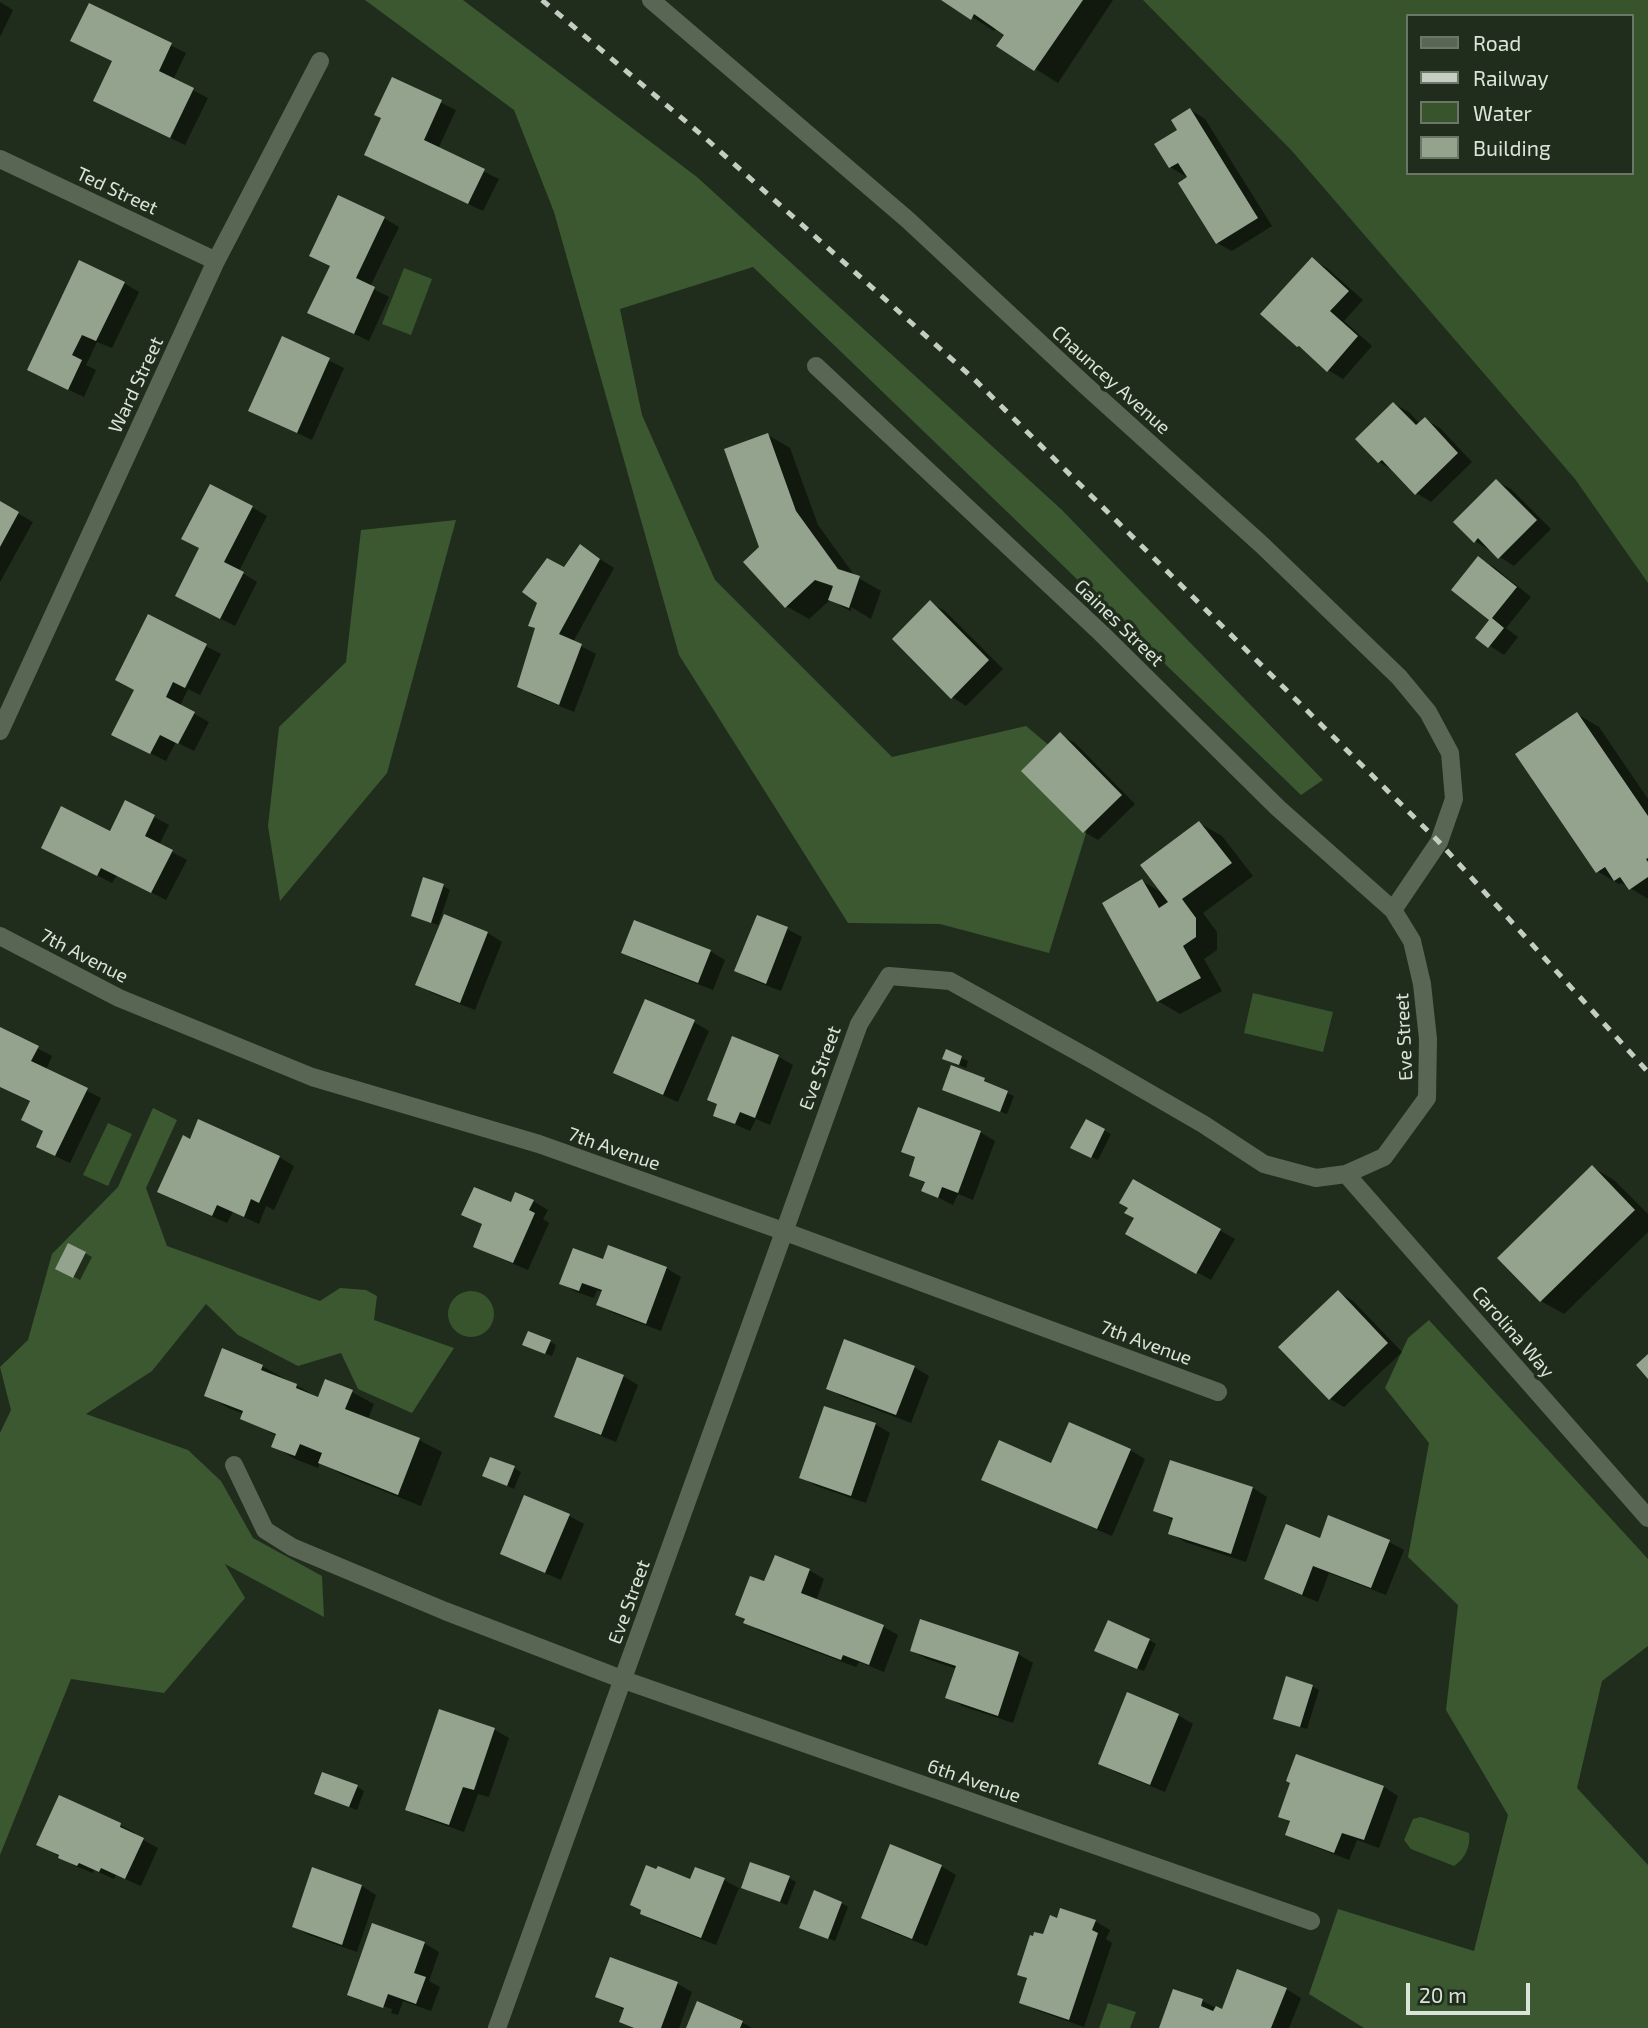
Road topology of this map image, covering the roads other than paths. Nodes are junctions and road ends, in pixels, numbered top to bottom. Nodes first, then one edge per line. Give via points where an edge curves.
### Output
1 (651, 0) edge
2 (320, 61) dead end
3 (0, 159) edge
4 (216, 261) junction
5 (816, 366) dead end
6 (0, 732) edge
7 (1393, 910) junction
8 (0, 936) edge
9 (1346, 1174) junction
10 (783, 1231) junction
11 (1218, 1392) dead end
12 (234, 1465) dead end
13 (1648, 1518) edge
14 (624, 1680) junction
15 (1311, 1922) dead end
16 (497, 2028) edge

1 - 7 street, Chauncey Avenue via 908,220 1262,545 1399,677 1428,712 1450,752 1454,799 1439,842
2 - 4 street, Ward Street
3 - 4 street, Ted Street
4 - 6 street, Ward Street
5 - 7 street, Gaines Street via 1101,633 1278,808
7 - 9 street, Eve Street via 1412,941 1422,984 1428,1038 1427,1098 1384,1157
8 - 10 street, 7th Avenue via 120,998 312,1077 539,1144
9 - 10 street, Eve Street via 1316,1178 1264,1164 1203,1124 950,981 889,976 859,1024
9 - 13 street, Carolina Way
10 - 11 street, 7th Avenue
10 - 14 street, Eve Street
12 - 14 street, 6th Avenue via 264,1531 292,1547
14 - 15 street, 6th Avenue
14 - 16 street, Eve Street

